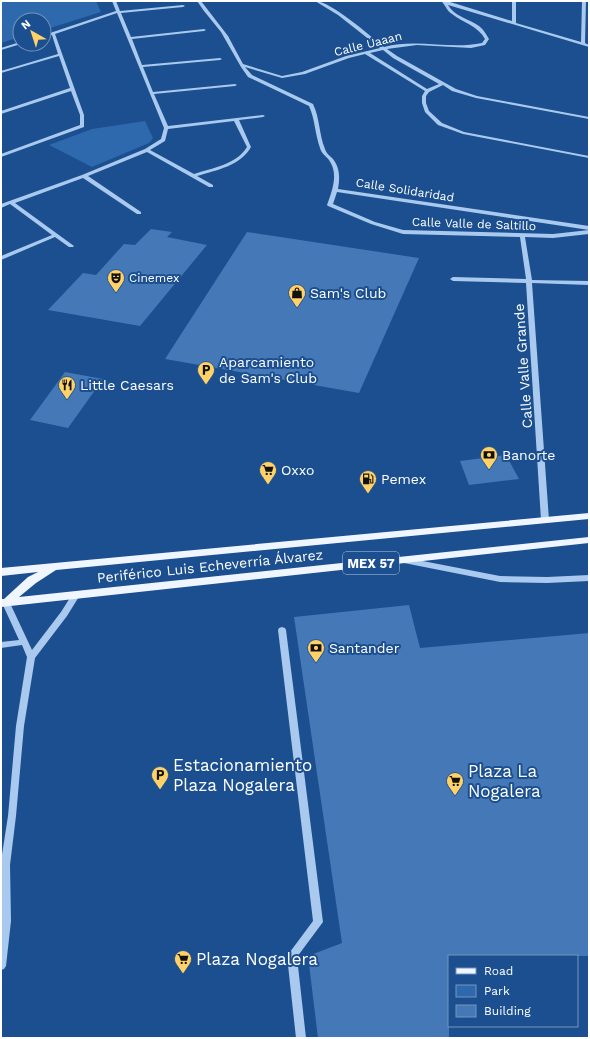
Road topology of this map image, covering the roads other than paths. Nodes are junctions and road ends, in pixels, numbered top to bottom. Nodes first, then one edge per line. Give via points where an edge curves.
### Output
1 (114, 1) edge
2 (199, 1) edge
3 (317, 1) edge
4 (514, 1) edge
5 (584, 1) edge
6 (444, 2) edge
7 (183, 6) dead end
8 (117, 12) junction
9 (514, 24) junction
10 (204, 30) dead end
11 (53, 33) joint
12 (130, 38) junction
13 (583, 45) junction
14 (12, 46) edge
15 (589, 46) edge
16 (382, 48) junction
17 (1, 49) edge
18 (62, 54) junction
19 (366, 54) junction
20 (220, 59) dead end
21 (242, 64) junction
22 (141, 66) junction
23 (1, 72) edge
24 (442, 84) junction
25 (235, 85) dead end
26 (72, 89) junction
27 (427, 91) junction
28 (152, 93) junction
29 (1, 113) edge
30 (263, 116) dead end
31 (589, 118) edge
32 (236, 120) junction
33 (166, 128) junction
34 (147, 150) junction
35 (1, 156) edge
36 (589, 157) edge
37 (84, 176) junction
38 (193, 176) junction
39 (211, 186) dead end
40 (336, 190) junction
41 (12, 203) junction
42 (1, 206) edge
43 (139, 213) dead end
44 (589, 228) edge
45 (589, 232) edge
46 (56, 235) junction
47 (522, 235) junction
48 (71, 246) dead end
49 (1, 258) edge
50 (453, 278) dead end
51 (529, 281) junction
52 (589, 283) edge
53 (589, 516) edge
54 (545, 520) junction
55 (589, 540) edge
56 (400, 560) junction
57 (57, 567) junction
58 (1, 572) edge
59 (589, 578) edge
60 (76, 595) junction
61 (4, 603) edge
62 (282, 630) dead end
63 (24, 642) junction
64 (1, 645) edge
65 (31, 657) junction
66 (1, 966) edge
67 (301, 1038) edge

1 - 8 street
2 - 21 street, Calle Solidaridad via 204,12 216,21 227,36
3 - 16 street via 339,14
4 - 9 street
5 - 13 street
6 - 9 street
6 - 16 street, Calle Uaaan via 452,12 483,32 487,39 484,44 465,47 403,44
7 - 8 street
8 - 11 street
8 - 12 street
9 - 13 street
10 - 12 street
11 - 18 street
12 - 22 street
13 - 15 street
14 - 17 street
16 - 19 street, Calle Uaaan
16 - 24 street
18 - 23 street
18 - 26 street
19 - 21 street, Calle Uaaan via 282,77
19 - 27 street
20 - 22 street
21 - 40 street, Calle Solidaridad via 250,76 311,105 322,151 332,161 337,172
22 - 28 street
24 - 27 street
24 - 31 street via 476,97
25 - 28 street
26 - 29 street
26 - 35 street via 82,115 82,126
27 - 36 street via 424,96 426,112 451,130
28 - 33 street
30 - 32 street
32 - 33 street
32 - 38 street via 249,147 247,154
33 - 34 street via 163,140
34 - 37 street
34 - 38 street
37 - 41 street
37 - 43 street
38 - 39 street
40 - 44 street, Calle Solidaridad
40 - 47 street, Calle Valle de Saltillo via 330,205 403,232
41 - 42 street
41 - 46 street
45 - 47 street, Calle Valle de Saltillo via 553,236
46 - 48 street
46 - 49 street
47 - 51 street, Calle Valle Grande
50 - 51 street
51 - 52 street
51 - 54 street, Calle Valle Grande
53 - 54 main road, Periférico Luis Echeverría Álvarez / MEX 57
54 - 57 main road, Periférico Luis Echeverría Álvarez / MEX 57
55 - 56 main road, Periférico Luis Echeverría Álvarez / MEX 57
56 - 59 street via 500,578
56 - 60 main road, Periférico Luis Echeverría Álvarez / MEX 57
57 - 58 main road, Periférico Luis Echeverría Álvarez / MEX 57
57 - 61 main road via 32,580
60 - 61 main road, Periférico Luis Echeverría Álvarez / MEX 57
60 - 65 street
61 - 63 street
62 - 67 street via 318,922 292,956
63 - 64 street
63 - 65 street
65 - 66 street via 20,726 5,865 6,921

